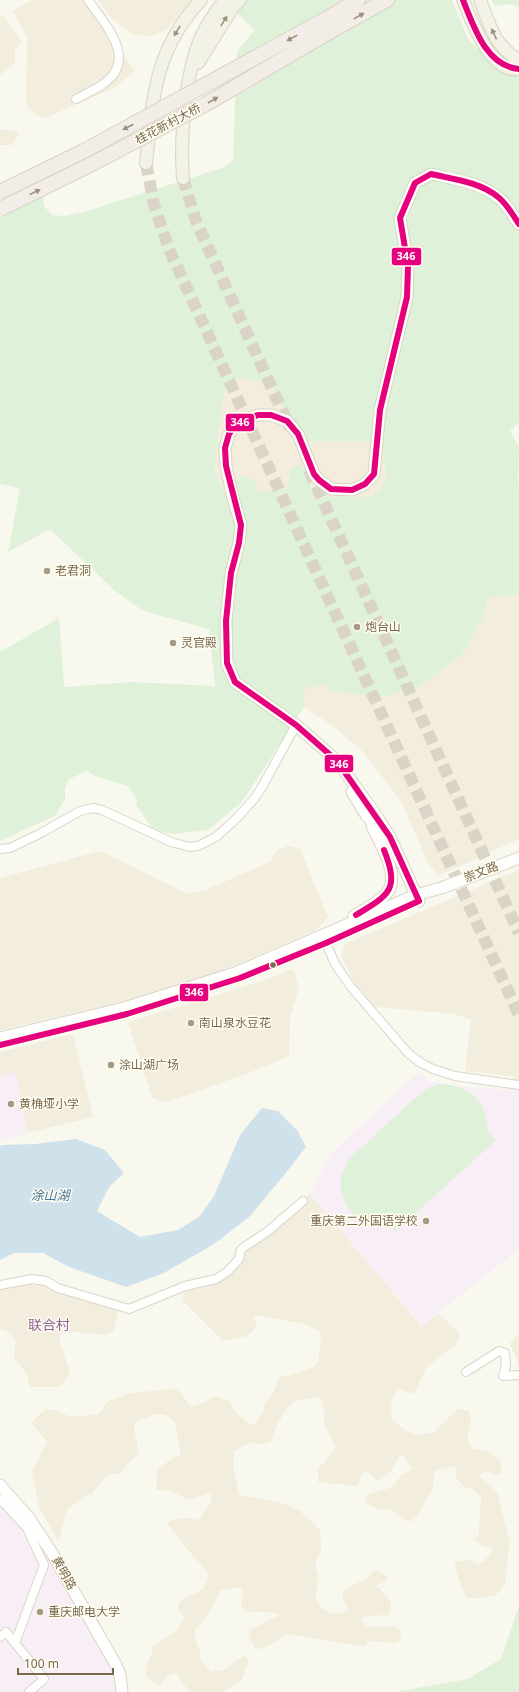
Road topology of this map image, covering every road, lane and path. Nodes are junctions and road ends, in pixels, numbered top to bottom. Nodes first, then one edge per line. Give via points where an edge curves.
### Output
1 (88, 0) edge
2 (201, 0) edge
3 (225, 0) edge
4 (240, 0) edge
5 (387, 0) edge
6 (463, 0) edge
7 (476, 0) edge
8 (356, 1) edge
9 (329, 25) junction
10 (519, 60) edge
11 (519, 69) edge
12 (188, 78) junction
13 (76, 99) dead end
14 (146, 162) tunnel mouth
15 (183, 178) tunnel mouth
16 (0, 192) edge
17 (0, 209) edge
18 (519, 224) edge
19 (296, 725) junction
20 (368, 811) junction
21 (0, 849) edge
22 (519, 858) edge
23 (416, 898) junction
24 (324, 939) junction
25 (0, 1038) edge
26 (0, 1045) edge
27 (519, 1085) edge
28 (303, 1201) dead end
29 (0, 1285) edge
30 (466, 1372) dead end
31 (519, 1374) edge
32 (0, 1485) edge
33 (0, 1499) edge
34 (0, 1637) edge
35 (15, 1643) junction
36 (29, 1692) edge
37 (122, 1692) edge

1 - 13 street via 113,34 120,55 117,71 104,84
2 -> 14 main road, bridge via 182,22 162,59 150,123
3 - 12 main road via 202,35
12 -> 4 main road via 233,6
9 -> 5 highway
6 - 11 main road via 476,30 492,54 507,68
10 -> 7 main road via 503,49
8 - 9 highway
9 -> 16 highway, 桂花新村大桥, bridge
17 -> 9 highway, 桂花新村大桥, bridge via 94,164 199,108
12 - 15 main road, bridge via 181,161
18 - 19 main road via 505,203 495,194 462,180 431,174 415,183 400,218 408,266 407,297 380,410 374,474 365,484 352,490 331,489 314,474 298,434 287,421 271,415 258,415 242,422 229,434 225,448 226,466 241,524 231,573 226,621 227,663 235,682
19 - 20 main road via 332,755
19 - 21 street via 254,799 237,818 206,843 190,847 171,842 93,808 80,810 41,833 10,848
20 - 23 main road via 387,839
20 - 24 main road via 386,854 392,874 391,887 382,898
22 - 23 main road, 崇文路
23 - 24 main road, 崇文路
24 - 25 main road, 崇文路 via 235,973 124,1008
24 - 26 main road, 崇文路 via 254,973 127,1014
24 - 27 street via 335,964 347,982 408,1052 421,1062 455,1076
28 - 29 street via 267,1232 244,1247 239,1259 227,1272 129,1309 58,1288 46,1281 32,1279
30 - 31 street via 499,1351 505,1353 506,1366 503,1376
32 - 37 main road, 黄明路 via 30,1518 52,1553 116,1665
33 - 35 street via 28,1528 44,1565
34 - 35 street via 6,1632
35 - 36 street via 44,1679

